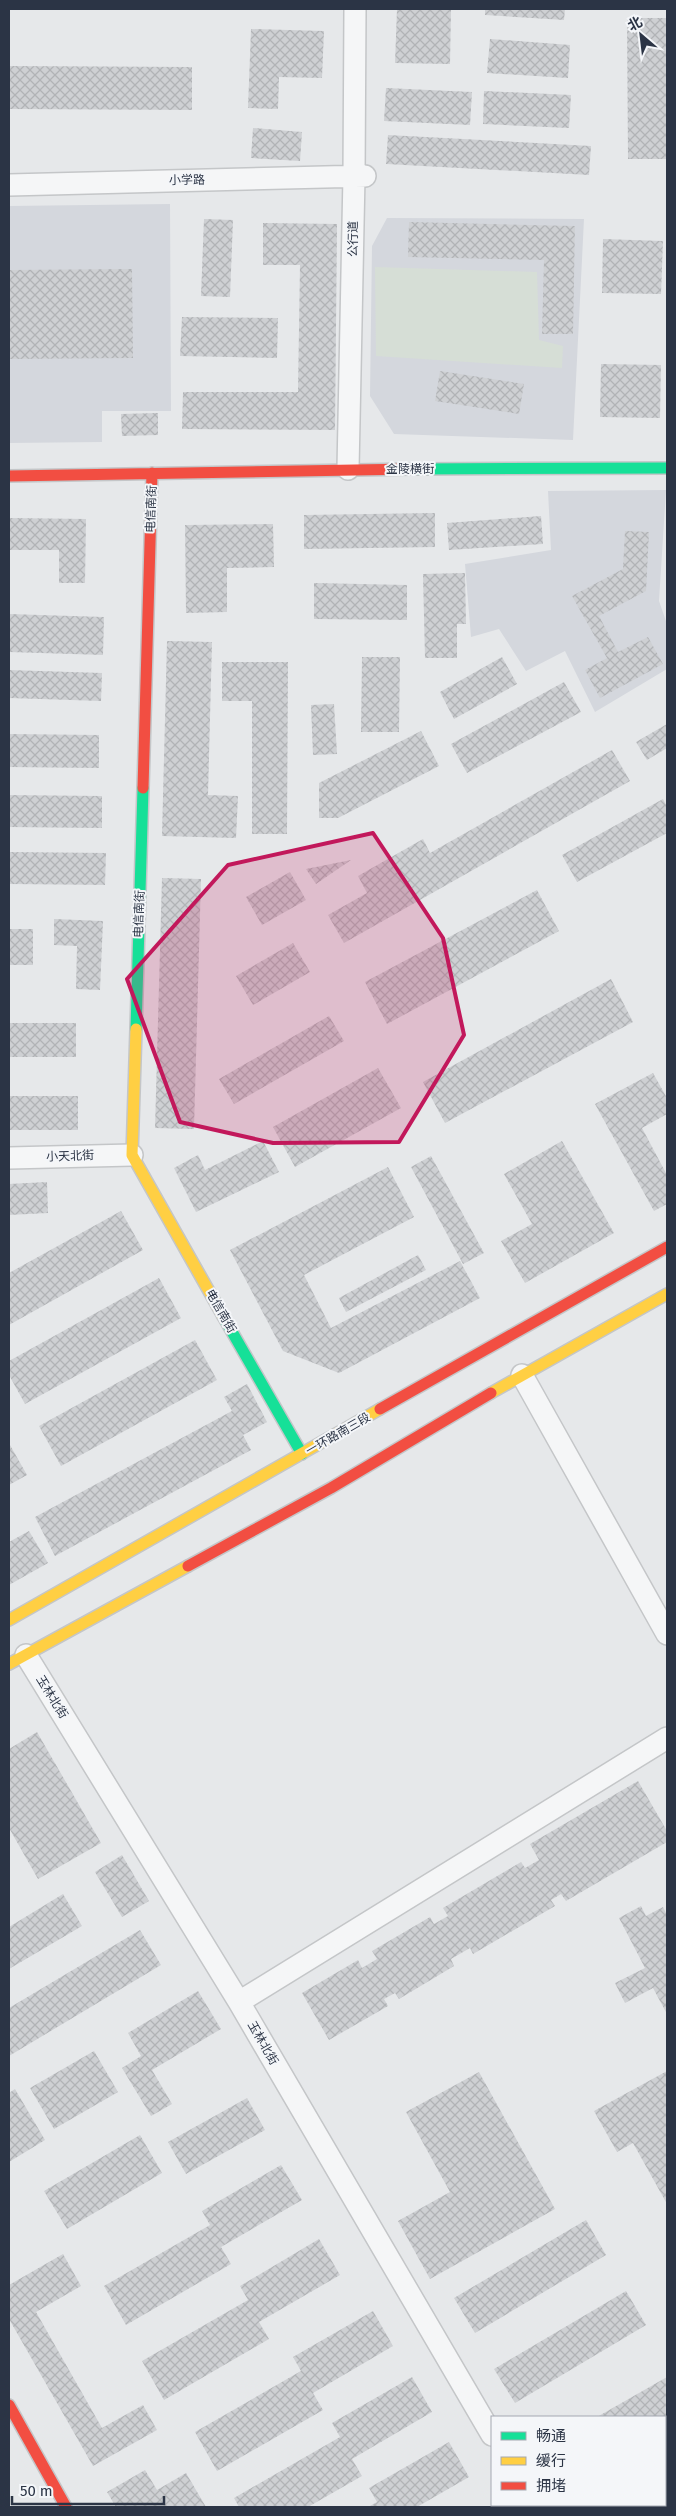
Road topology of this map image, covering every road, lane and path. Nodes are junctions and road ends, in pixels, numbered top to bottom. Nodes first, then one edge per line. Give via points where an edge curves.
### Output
1 (355, 9) edge
2 (368, 9) edge
3 (360, 176) junction
4 (9, 184) edge
5 (667, 468) edge
6 (353, 469) junction
7 (152, 473) junction
8 (9, 476) edge
9 (132, 1155) junction
10 (9, 1158) edge
11 (667, 1247) edge
12 (667, 1294) edge
13 (522, 1374) junction
14 (302, 1454) junction
15 (9, 1620) edge
16 (667, 1634) edge
17 (17, 1660) edge
18 (667, 1738) edge
19 (239, 2002) junction
20 (9, 2405) edge
21 (491, 2433) edge
22 (66, 2507) edge

1 - 3 street, 公行道
2 - 3 street, 公行道
3 - 4 street, 小学路
3 - 6 street, 公行道
5 - 6 street, 金陵横街
6 - 7 street, 金陵横街
7 - 8 street, 电信南街
7 - 9 street, 电信南街
9 - 10 street, 小天北街
9 - 14 street, 电信南街
11 - 14 street, 一环路南三段
12 - 13 street
13 - 16 street
13 - 17 street via 331,1488
14 - 15 street, 一环路南三段
17 - 19 street, 玉林北街
18 - 19 street
19 - 21 street, 玉林北街
20 - 22 street

